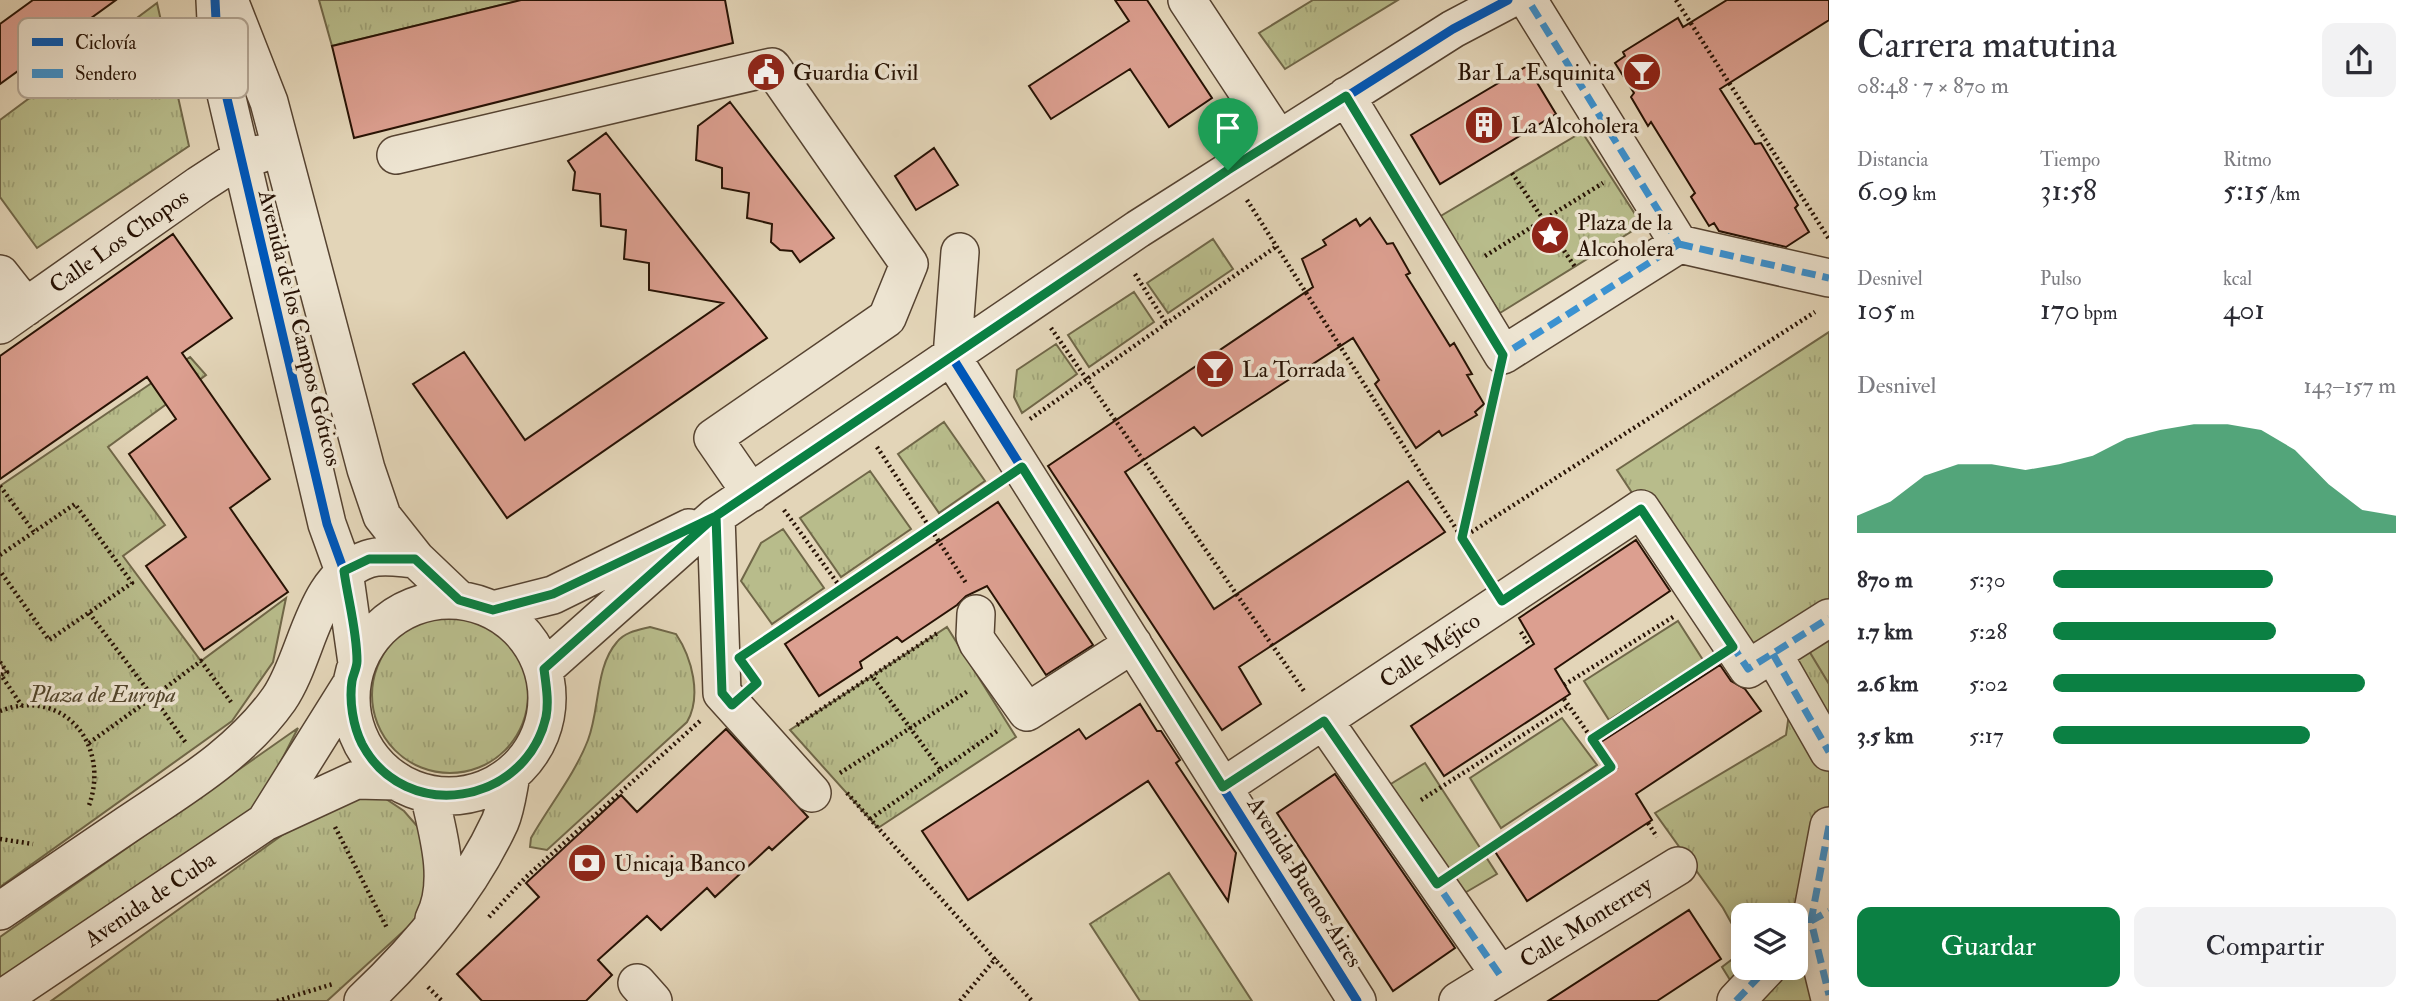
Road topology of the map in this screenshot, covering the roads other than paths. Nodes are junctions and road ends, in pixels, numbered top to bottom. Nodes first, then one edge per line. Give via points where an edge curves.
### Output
1 (215, 0) edge
2 (229, 0) edge
3 (1187, 0) edge
4 (1508, 0) edge
5 (1528, 0) edge
6 (216, 18) edge
7 (236, 18) edge
8 (248, 48) edge
9 (1346, 96) junction
10 (226, 98) edge
11 (1278, 138) junction
12 (281, 150) junction
13 (396, 155) dead end
14 (239, 159) junction
15 (1679, 244) junction
16 (960, 252) dead end
17 (0, 274) edge
18 (1824, 294) edge
19 (13, 316) edge
20 (952, 357) junction
21 (758, 488) junction
22 (716, 516) junction
23 (327, 524) junction
24 (415, 559) junction
25 (344, 571) junction
26 (476, 605) junction
27 (965, 612) road end
28 (1829, 618) edge
29 (313, 622) junction
30 (1133, 644) junction
31 (1773, 654) junction
32 (544, 669) junction
33 (355, 673) junction
34 (1324, 721) junction
35 (1829, 752) edge
36 (511, 775) junction
37 (829, 786) road end
38 (413, 787) junction
39 (1223, 787) junction
40 (265, 822) junction
41 (1829, 826) edge
42 (1678, 866) dead end
43 (0, 911) edge
44 (1812, 923) edge
45 (415, 950) junction
46 (1500, 975) junction
47 (1756, 980) edge
48 (1829, 995) edge
49 (0, 1000) edge
50 (363, 1001) edge
51 (1357, 1001) edge
52 (1458, 1001) edge
53 (1736, 1001) edge

1 - 6 street, Avenida de los Campos Góticos
2 - 7 street, Avenida de los Campos Góticos
3 - 11 street
4 - 9 street
5 - 15 street
8 - 12 street, Avenida de los Campos Góticos
9 - 11 street
9 - 15 street via 1503,355
10 - 14 street, Avenida de los Campos Góticos
11 - 20 street
12 - 14 street
12 - 24 street, Avenida de los Campos Góticos via 366,470 382,516
13 - 21 street via 772,66 909,264 887,318 713,438
14 - 19 street, Calle Los Chopos
14 - 23 street, Avenida de los Campos Góticos
15 - 18 street
16 - 20 street
17 - 19 street
20 - 21 street
20 - 30 street, Avenida Buenos Aires
21 - 22 street
22 - 26 street via 553,594
22 - 32 street
22 - 37 street via 722,693
23 - 25 street, Avenida de los Campos Góticos
23 - 29 street
24 - 25 street via 376,558
24 - 26 street, Avenida de los Campos Góticos
25 - 29 street
25 - 33 street, Avenida de los Campos Góticos
26 - 32 street via 517,627
26 - 33 street via 430,602 406,610 384,625 366,646
27 - 30 street via 978,643 1027,712
28 - 31 street, Calle Méjico
29 - 43 street via 293,674 256,726 206,772
30 - 39 street, Avenida Buenos Aires
31 - 34 street, Calle Méjico via 1748,669 1641,509
31 - 35 street
32 - 36 street via 546,718 528,758
33 - 38 street via 352,712 362,743 378,766
33 - 40 street, Avenida de Cuba
34 - 39 street, Calle Méjico
34 - 46 street
36 - 38 street via 478,792 449,796
36 - 45 street via 501,820 469,877
38 - 40 street, Avenida de Cuba via 356,780
38 - 45 street via 439,839 442,905
39 - 51 street, Avenida Buenos Aires
40 - 49 street, Avenida de Cuba
41 - 44 street
42 - 46 street, Calle Monterrey
44 - 48 street
45 - 50 street
46 - 52 street, Calle Monterrey
47 - 53 street

